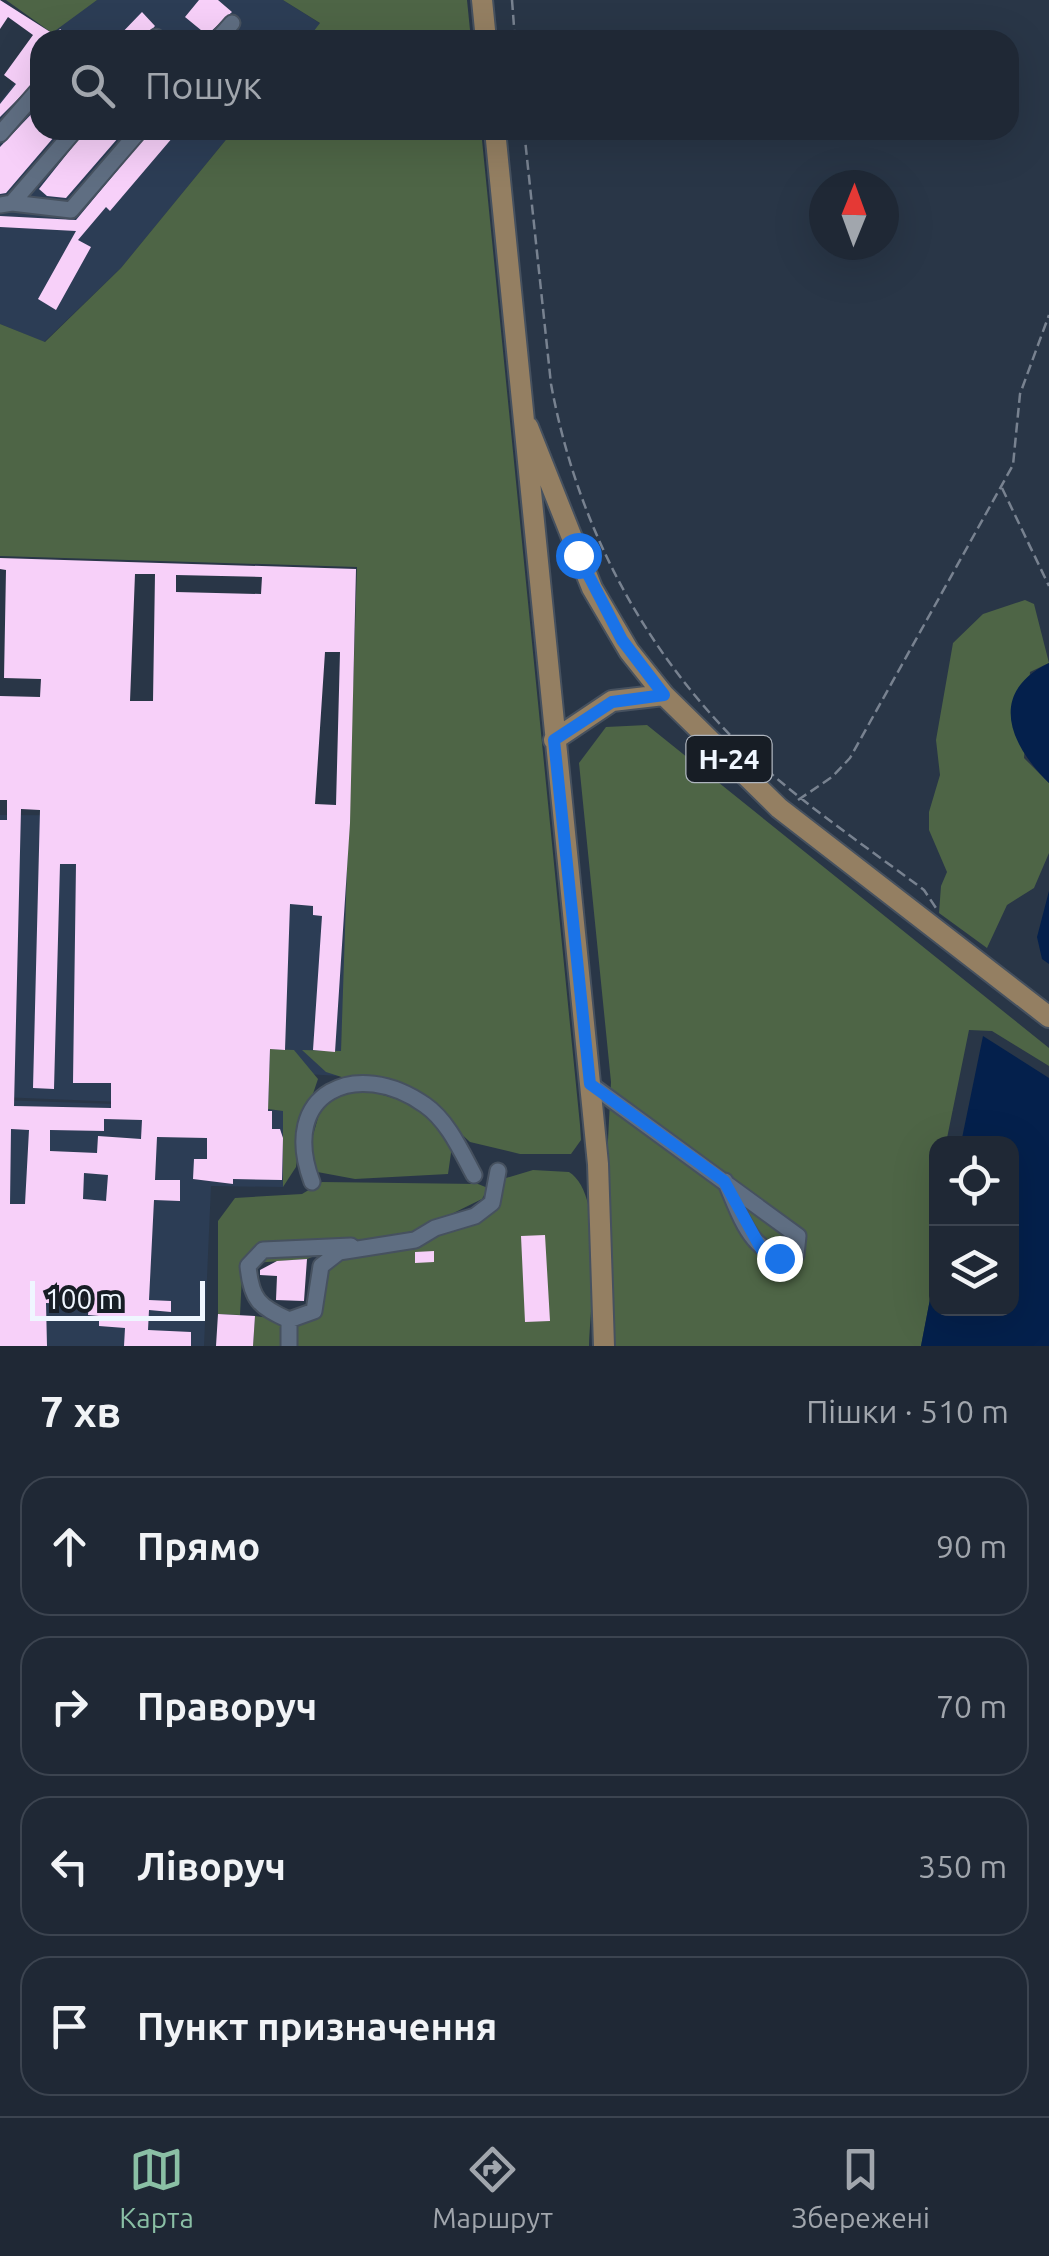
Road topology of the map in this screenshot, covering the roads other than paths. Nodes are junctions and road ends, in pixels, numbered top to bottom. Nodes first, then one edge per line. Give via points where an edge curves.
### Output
1 (482, 0) edge
2 (232, 23) dead end
3 (226, 30) edge
4 (485, 30) edge
5 (30, 100) edge
6 (0, 134) edge
7 (66, 140) edge
8 (131, 140) edge
9 (496, 140) edge
10 (6, 204) edge
11 (521, 411) junction
12 (664, 695) junction
13 (554, 740) junction
14 (1049, 1016) edge
15 (590, 1084) junction
16 (498, 1171) dead end
17 (474, 1175) dead end
18 (724, 1181) junction
19 (312, 1182) dead end
20 (370, 1247) junction
21 (289, 1320) junction
22 (289, 1346) edge
23 (604, 1346) edge

1 - 4 main road
2 - 3 lane
5 - 6 lane
7 - 10 lane
8 - 10 lane via 71,210
9 - 11 main road, Н-24
11 - 12 main road, Н-24 via 592,588
11 - 13 main road
12 - 13 main road via 612,702
12 - 14 main road, Н-24 via 784,812
13 - 15 main road
15 - 18 lane
15 - 23 main road via 603,1222
16 - 20 lane via 492,1203 475,1216 415,1240
17 - 19 lane via 426,1106 388,1088 346,1085 325,1090 312,1106 304,1143
18 - 18 lane via 798,1236 796,1255 779,1258 762,1250
20 - 21 lane via 339,1252 321,1266 314,1311
20 - 21 lane via 263,1250 248,1266 250,1292 262,1308
21 - 22 lane

